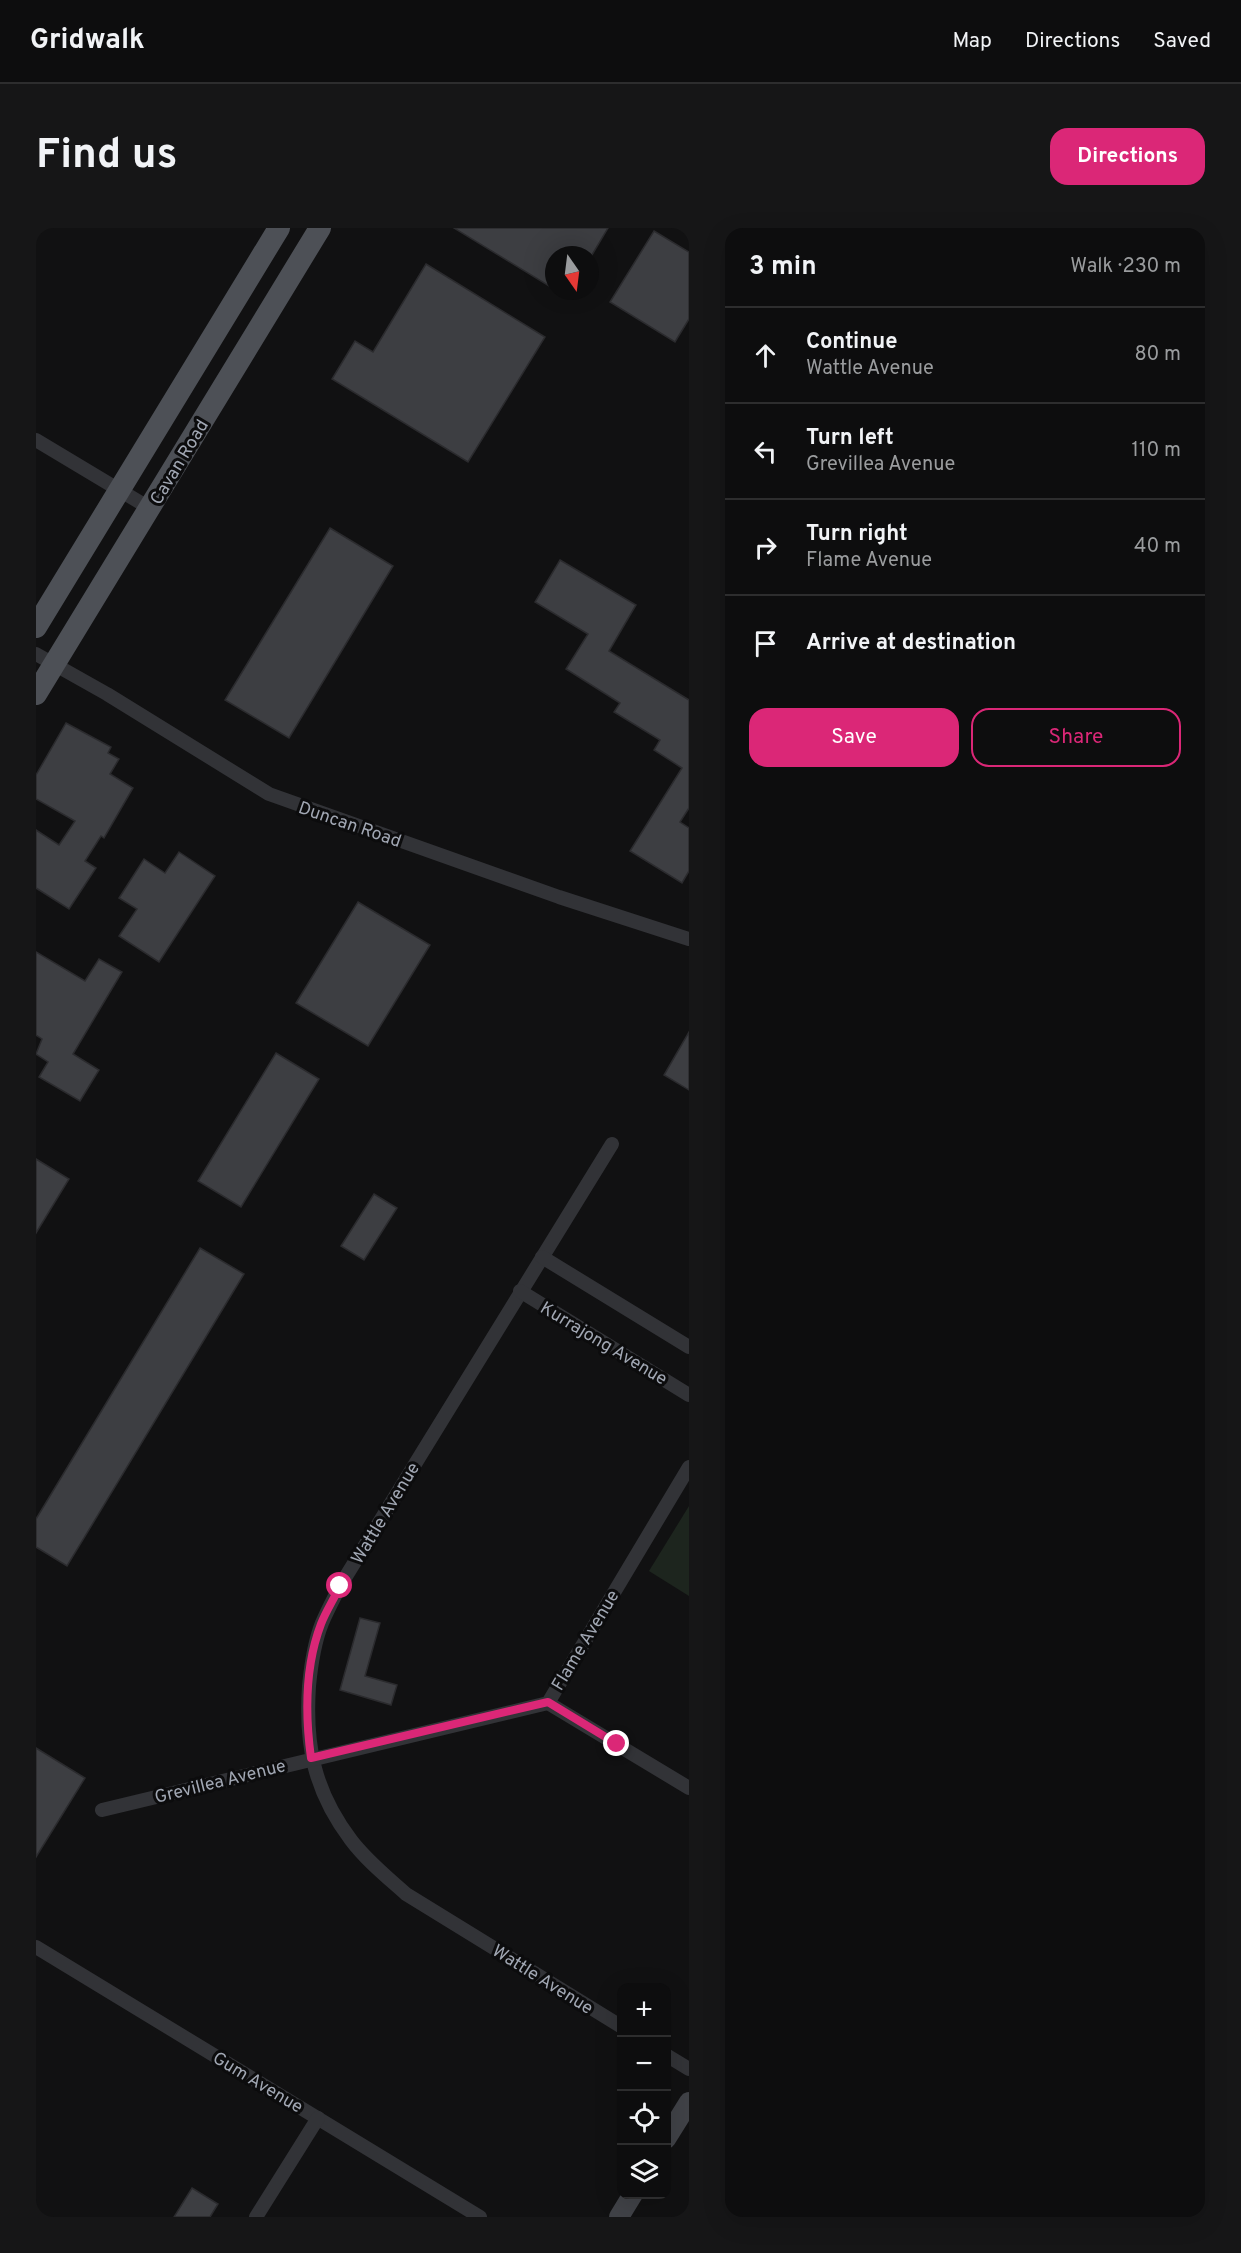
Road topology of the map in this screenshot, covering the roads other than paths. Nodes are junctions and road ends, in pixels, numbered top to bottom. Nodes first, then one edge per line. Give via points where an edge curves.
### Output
1 (279, 228) edge
2 (320, 228) edge
3 (36, 440) edge
4 (120, 490) junction
5 (151, 509) junction
6 (36, 627) edge
7 (45, 659) edge
8 (36, 694) edge
9 (689, 939) edge
10 (612, 1144) dead end
11 (542, 1257) junction
12 (520, 1291) junction
13 (689, 1347) edge
14 (689, 1395) edge
15 (689, 1467) edge
16 (548, 1702) junction
17 (311, 1758) junction
18 (689, 1788) edge
19 (102, 1810) dead end
20 (36, 1947) edge
21 (617, 2025) edge
22 (671, 2058) edge
23 (689, 2069) edge
24 (689, 2102) edge
25 (318, 2118) junction
26 (671, 2131) edge
27 (630, 2199) edge
28 (256, 2217) edge
29 (480, 2217) edge
30 (619, 2217) edge

1 - 4 main road, Cavan Road
2 - 5 main road, Cavan Road
3 - 4 street
4 - 5 street
4 - 6 main road, Cavan Road
5 - 7 main road, Cavan Road
7 - 8 main road, Cavan Road
7 - 9 street, Duncan Road via 269,794
10 - 11 street, Wattle Avenue
11 - 12 street, Wattle Avenue
11 - 13 street
12 - 14 street, Kurrajong Avenue
12 - 17 street, Wattle Avenue via 340,1586 321,1624 311,1662 306,1724
15 - 16 street, Flame Avenue
16 - 17 street, Grevillea Avenue
16 - 18 street, Flame Avenue
17 - 19 street, Grevillea Avenue
17 - 21 street, Wattle Avenue via 331,1809 351,1840 406,1894
20 - 25 street, Gum Avenue
22 - 23 street
24 - 26 street
25 - 28 street
25 - 29 street, Gum Avenue
27 - 30 street

